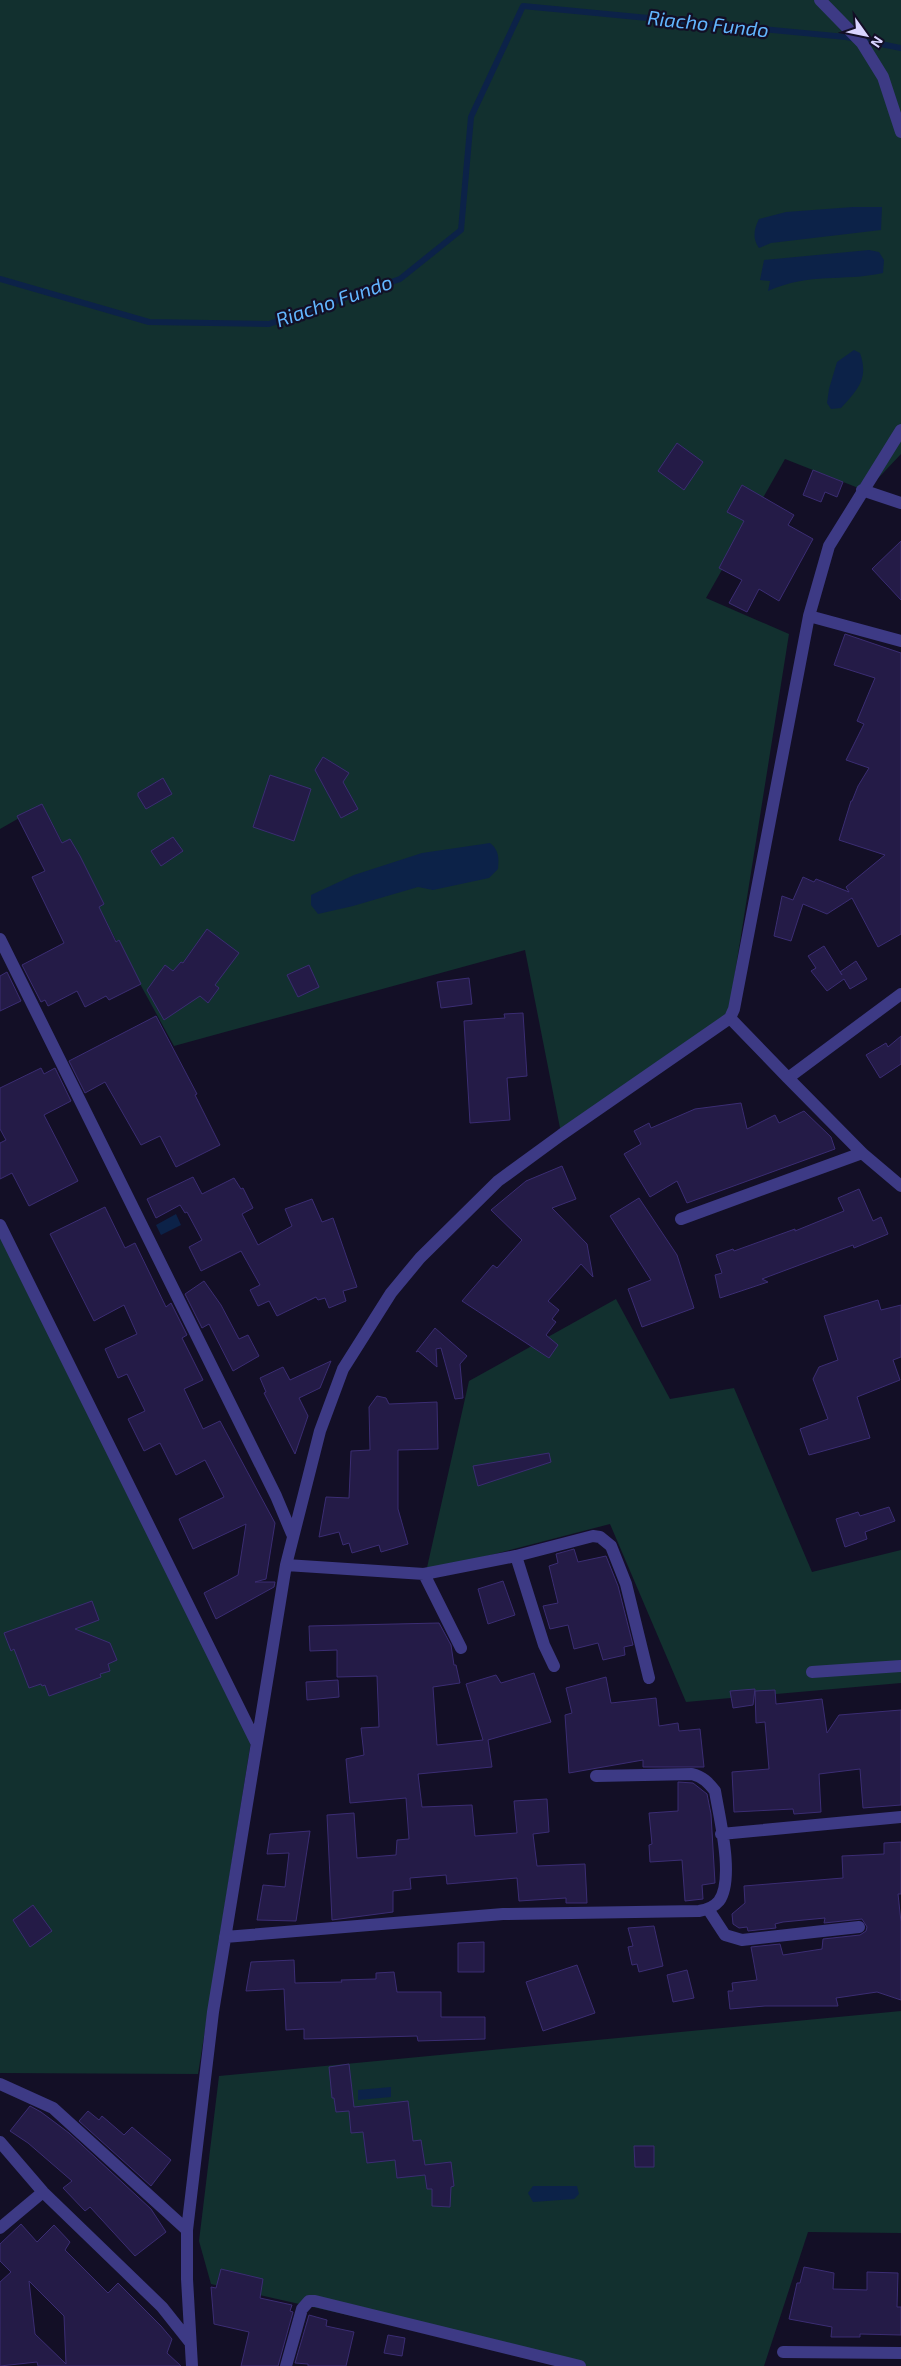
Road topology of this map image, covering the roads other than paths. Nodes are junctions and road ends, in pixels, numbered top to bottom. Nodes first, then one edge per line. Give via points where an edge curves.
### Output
1 (824, 4) edge
2 (901, 132) edge
3 (901, 430) edge
4 (862, 490) junction
5 (901, 503) edge
6 (809, 616) junction
7 (901, 641) edge
8 (0, 940) edge
9 (901, 994) edge
10 (730, 1018) junction
11 (788, 1078) junction
12 (862, 1153) junction
13 (900, 1184) edge
14 (681, 1219) dead end
15 (0, 1225) edge
16 (292, 1534) junction
17 (516, 1556) junction
18 (286, 1565) junction
19 (424, 1574) junction
20 (462, 1648) dead end
21 (554, 1666) dead end
22 (901, 1666) edge
23 (812, 1672) dead end
24 (649, 1678) dead end
25 (256, 1742) junction
26 (596, 1776) dead end
27 (901, 1817) edge
28 (721, 1834) junction
29 (708, 1910) junction
30 (859, 1927) dead end
31 (225, 1937) junction
32 (0, 2084) edge
33 (0, 2142) edge
34 (43, 2192) junction
35 (0, 2228) edge
36 (187, 2230) junction
37 (189, 2341) junction
38 (783, 2352) dead end
39 (901, 2353) edge
40 (192, 2366) edge
41 (286, 2366) edge
42 (580, 2366) edge

1 - 2 street via 862,43 883,76
3 - 4 street
4 - 5 street
4 - 6 street via 829,546
6 - 7 street
6 - 10 street
8 - 16 street
9 - 11 street
10 - 11 street
10 - 16 street via 498,1181 420,1258 391,1293 343,1369 320,1431
11 - 12 street
12 - 13 street
12 - 14 street
15 - 25 street
16 - 18 street
17 - 19 street
17 - 21 street via 544,1645
17 - 24 street via 593,1536 606,1540 626,1584
18 - 19 street
18 - 25 street
19 - 20 street
22 - 23 street
25 - 31 street
26 - 28 street via 692,1774 702,1777 715,1790
27 - 28 street
28 - 29 street via 726,1877 718,1901
29 - 30 street via 725,1934 742,1940
29 - 31 street via 512,1914
31 - 36 street
32 - 36 street via 53,2108
33 - 34 street
34 - 35 street
34 - 37 street via 162,2307
36 - 37 street
37 - 40 street
38 - 39 street
41 - 42 street via 302,2309 310,2301

